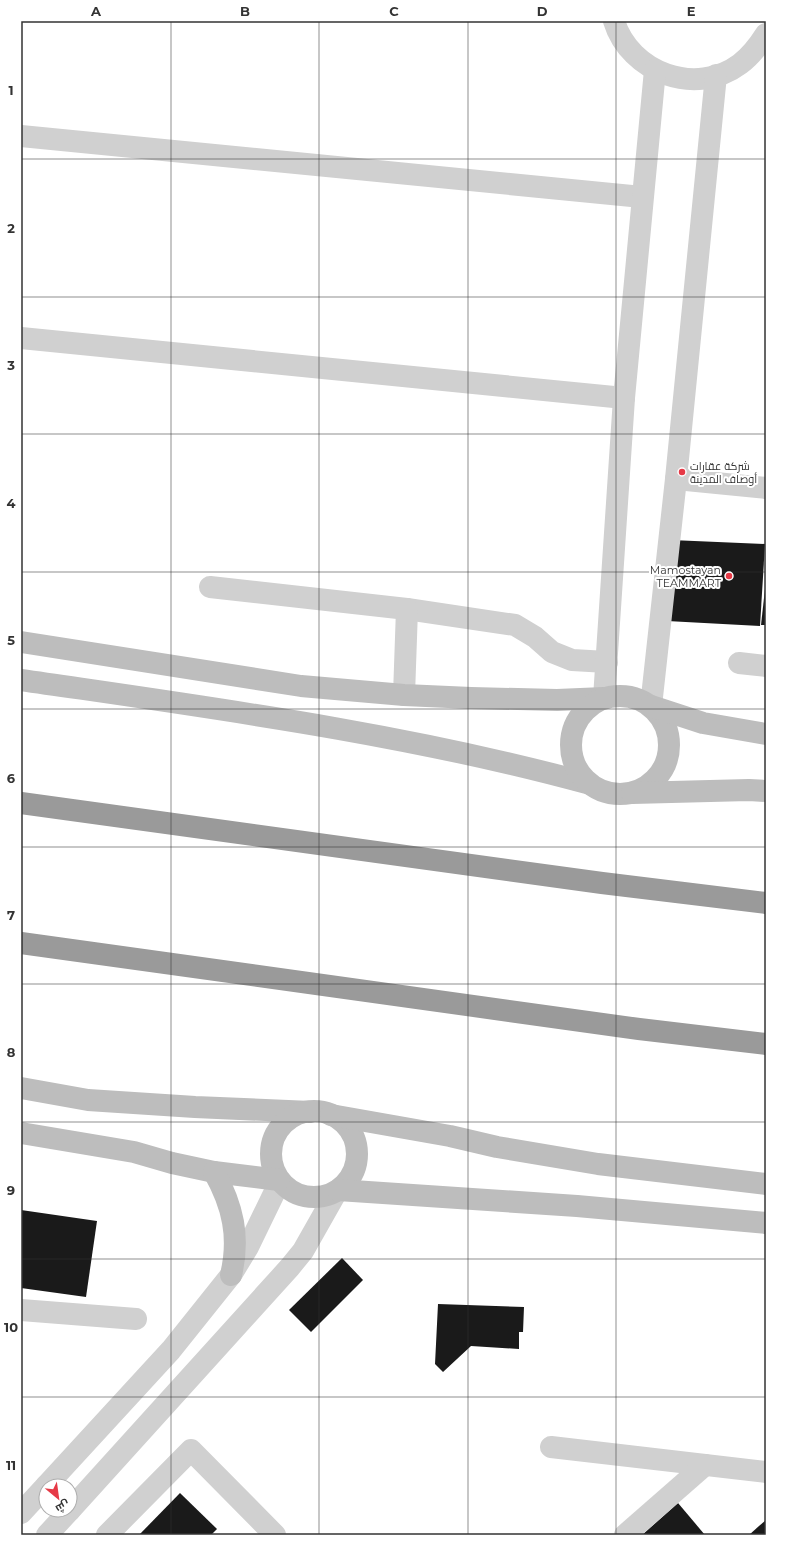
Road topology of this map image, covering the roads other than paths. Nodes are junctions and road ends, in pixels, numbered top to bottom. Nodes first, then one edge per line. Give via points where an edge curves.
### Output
1 (614, 21) edge
2 (766, 34) edge
3 (655, 70) junction
4 (716, 75) junction
5 (21, 136) edge
6 (642, 197) junction
7 (21, 338) edge
8 (624, 398) junction
9 (676, 478) junction
10 (766, 488) edge
11 (210, 587) dead end
12 (407, 609) junction
13 (21, 642) edge
14 (607, 662) junction
15 (739, 663) dead end
16 (766, 666) edge
17 (21, 680) edge
18 (404, 695) junction
19 (604, 698) junction
20 (650, 706) junction
21 (766, 734) edge
22 (590, 784) junction
23 (766, 791) edge
24 (629, 793) junction
25 (21, 803) edge
26 (766, 903) edge
27 (21, 943) edge
28 (766, 1044) edge
29 (21, 1088) edge
30 (321, 1113) junction
31 (21, 1133) edge
32 (214, 1172) junction
33 (280, 1181) junction
34 (766, 1184) edge
35 (337, 1190) junction
36 (766, 1223) edge
37 (231, 1275) junction
38 (21, 1310) edge
39 (136, 1319) dead end
40 (551, 1447) dead end
41 (706, 1465) junction
42 (766, 1472) edge
43 (53, 1478) edge
44 (38, 1495) edge
45 (78, 1501) edge
46 (21, 1515) edge
47 (63, 1518) edge
48 (40, 1535) edge
49 (47, 1535) edge
50 (107, 1535) edge
51 (275, 1535) edge
52 (625, 1535) edge

1 - 3 street via 622,41 630,52
2 - 4 street via 760,44 740,64
3 - 4 street via 689,79
3 - 6 street
4 - 9 street
5 - 6 street
6 - 8 street
7 - 8 street
8 - 14 street
9 - 10 street
9 - 20 street
11 - 12 street
12 - 14 street via 515,625 535,637 552,652 572,660
12 - 18 street
13 - 18 street via 301,686
14 - 19 street
15 - 16 street
17 - 22 street via 312,724 439,747
18 - 19 street via 557,700
19 - 20 street via 629,696
19 - 22 street via 591,705 580,716 573,729 570,744 573,760
20 - 21 street via 703,723
20 - 24 street via 661,718 668,732 669,748 665,764 656,777 644,787
22 - 24 street via 615,794
23 - 24 street
25 - 26 highway
27 - 28 highway via 638,1029
29 - 30 street via 88,1100
30 - 33 street via 298,1114 286,1121 278,1131 272,1143 270,1156
30 - 34 street via 598,1164
30 - 35 street via 342,1122 356,1144 354,1169 348,1181
31 - 32 street via 134,1152
32 - 33 street
32 - 37 street via 232,1214 235,1259
33 - 35 street via 289,1190 313,1197 325,1196
33 - 37 street via 248,1247
35 - 36 street via 577,1206
35 - 45 street via 303,1251 290,1267
37 - 43 street via 171,1350
38 - 39 street
40 - 41 street
41 - 42 street
41 - 52 street
44 - 46 street
46 - 48 street via 34,1523
47 - 49 street
50 - 51 street via 191,1450

